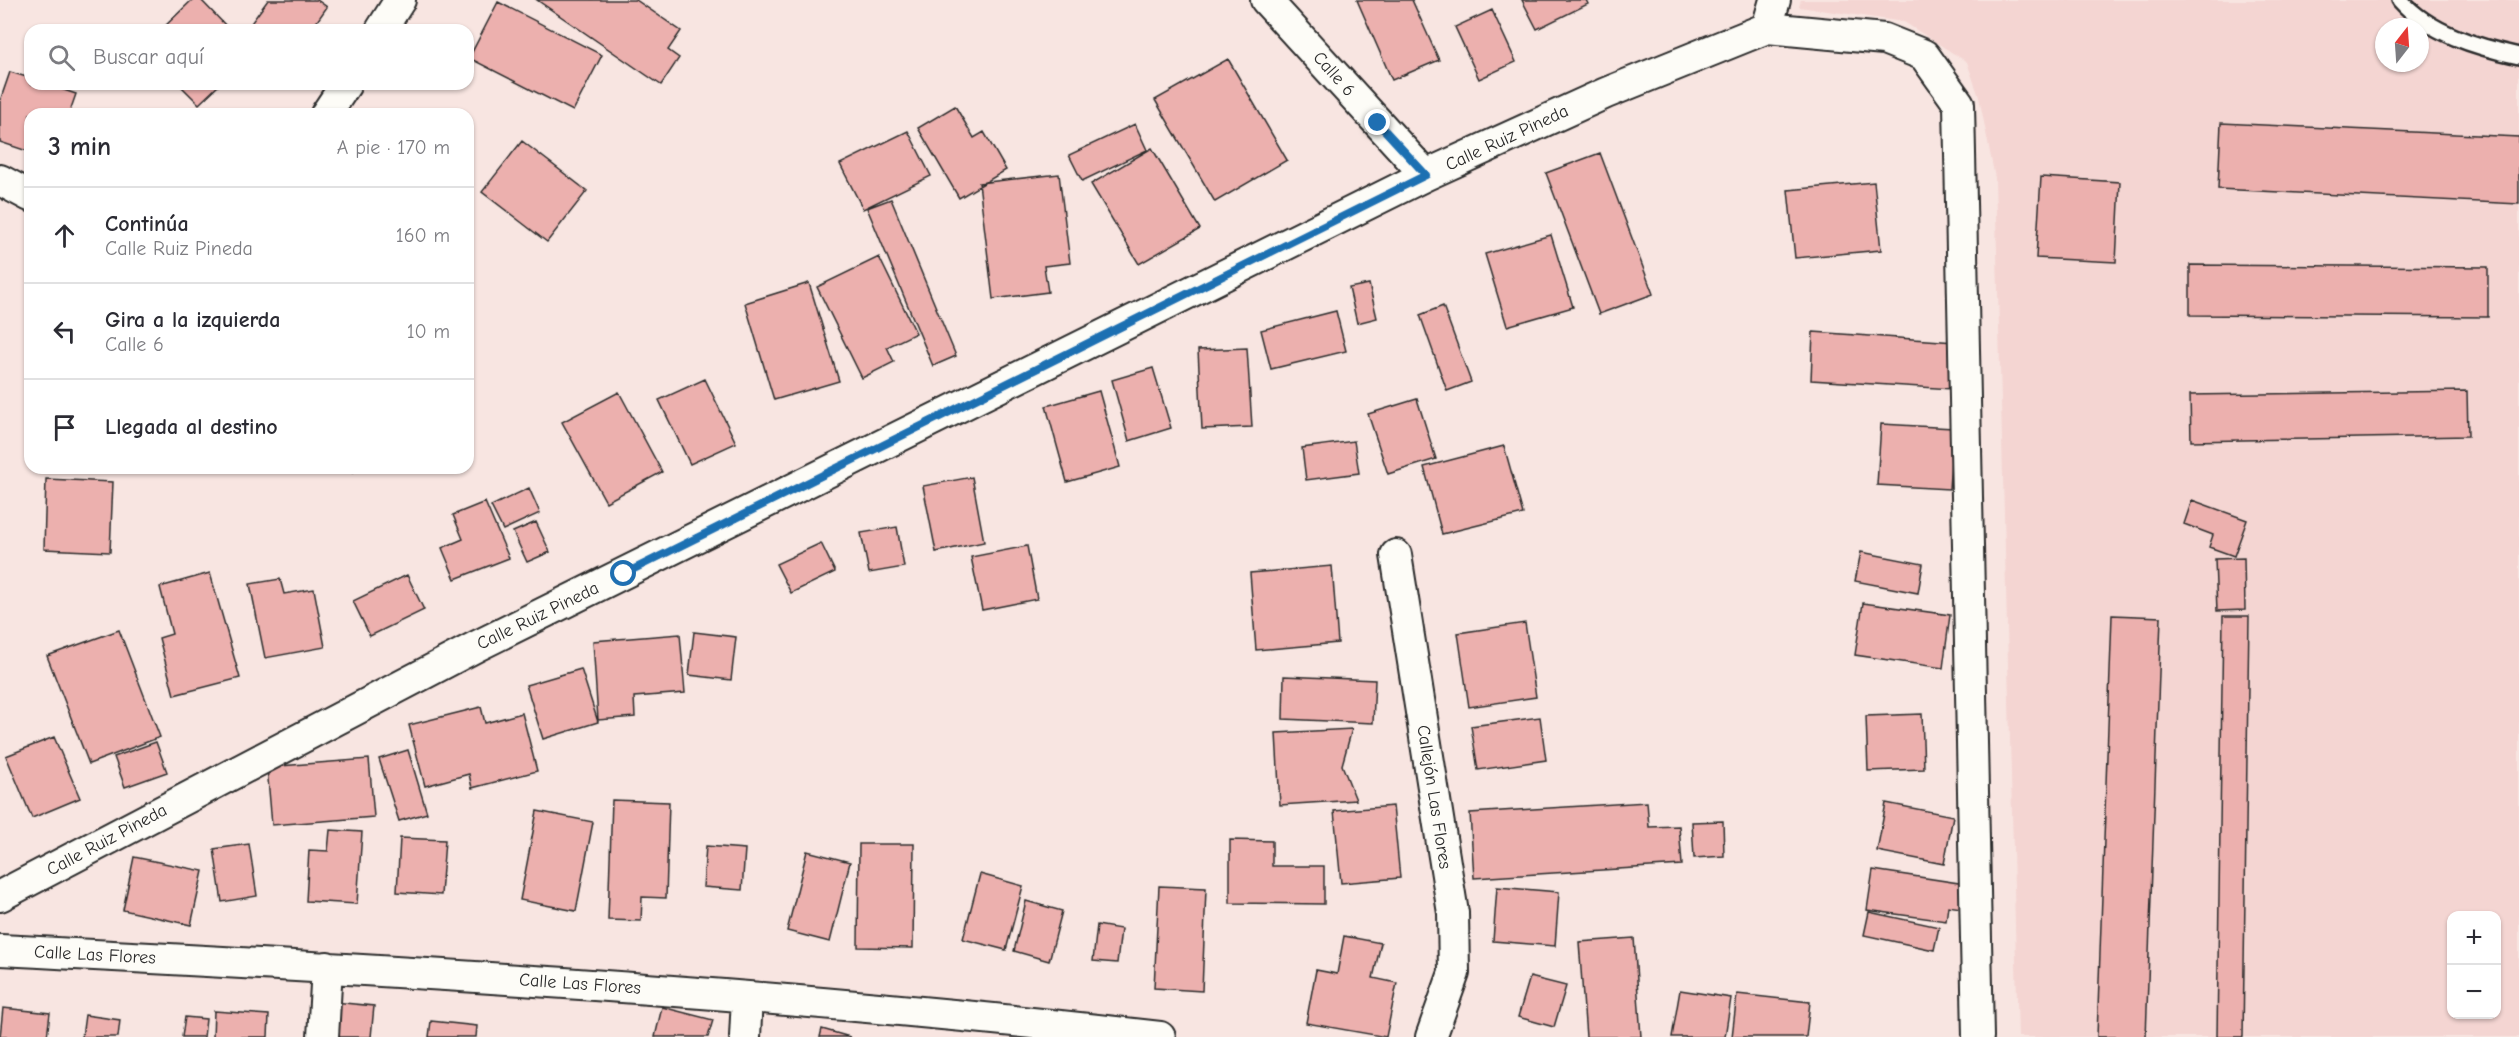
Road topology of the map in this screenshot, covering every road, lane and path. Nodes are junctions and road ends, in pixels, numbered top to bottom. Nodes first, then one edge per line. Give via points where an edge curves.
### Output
1 (400, 0) edge
2 (1266, 0) edge
3 (2400, 0) edge
4 (1771, 14) edge
5 (385, 24) edge
6 (2519, 56) edge
7 (342, 90) edge
8 (330, 108) edge
9 (1426, 175) junction
10 (0, 180) edge
11 (24, 193) edge
12 (1396, 555) dead end
13 (0, 896) edge
14 (0, 950) edge
15 (327, 967) junction
16 (747, 997) junction
17 (323, 1037) edge
18 (745, 1037) edge
19 (1160, 1037) edge
20 (1431, 1037) edge
21 (1978, 1037) edge

1 - 5 street
2 - 9 street, Calle 6
3 - 6 lane via 2413,15 2440,31
4 - 9 street, Calle Ruiz Pineda
4 - 21 street via 1884,39 1924,55 1959,104
7 - 8 street
9 - 13 street, Calle Ruiz Pineda via 477,646
10 - 11 street
12 - 20 street, Callejón Las Flores via 1453,913 1454,973
14 - 15 street, Calle Las Flores
15 - 16 street, Calle Las Flores
15 - 17 street
16 - 18 street
16 - 19 street, Calle Las Flores via 989,1017

